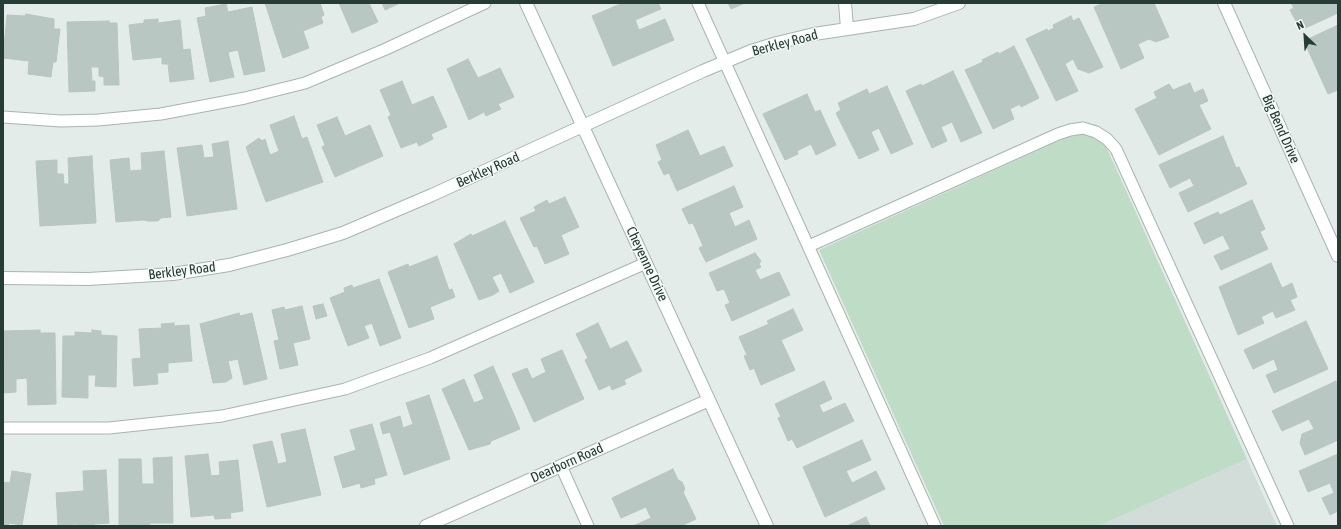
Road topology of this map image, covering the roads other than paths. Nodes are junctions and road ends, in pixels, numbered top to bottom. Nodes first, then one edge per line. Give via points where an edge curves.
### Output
1 (485, 3) edge
2 (526, 3) edge
3 (698, 3) edge
4 (845, 3) edge
5 (959, 3) edge
6 (1224, 3) edge
7 (847, 28) junction
8 (725, 62) junction
9 (3, 117) edge
10 (583, 127) junction
11 (808, 246) junction
12 (1338, 256) edge
13 (646, 263) junction
14 (3, 278) edge
15 (709, 400) junction
16 (3, 428) edge
17 (561, 466) junction
18 (426, 526) edge
19 (588, 526) edge
20 (767, 526) edge
21 (935, 526) edge
22 (1288, 526) edge

1 - 9 lane via 305,83 245,98 162,114 98,120 61,121
2 - 10 street, Cheyenne Drive
3 - 8 lane
4 - 7 street
5 - 7 street, Berkley Road via 914,19
6 - 12 street, Big Bend Drive
7 - 8 street, Berkley Road via 777,43
8 - 10 street, Berkley Road
8 - 11 lane
10 - 13 street, Cheyenne Drive
10 - 14 street, Berkley Road via 343,233 287,250 228,265 173,274 88,279
11 - 21 lane
11 - 22 lane via 1058,134 1083,128 1107,138 1116,149
13 - 15 street, Cheyenne Drive
13 - 16 lane via 430,358 345,389 222,416 109,428
15 - 17 street, Dearborn Road
15 - 20 street, Cheyenne Drive
17 - 18 street, Dearborn Road
17 - 19 lane

